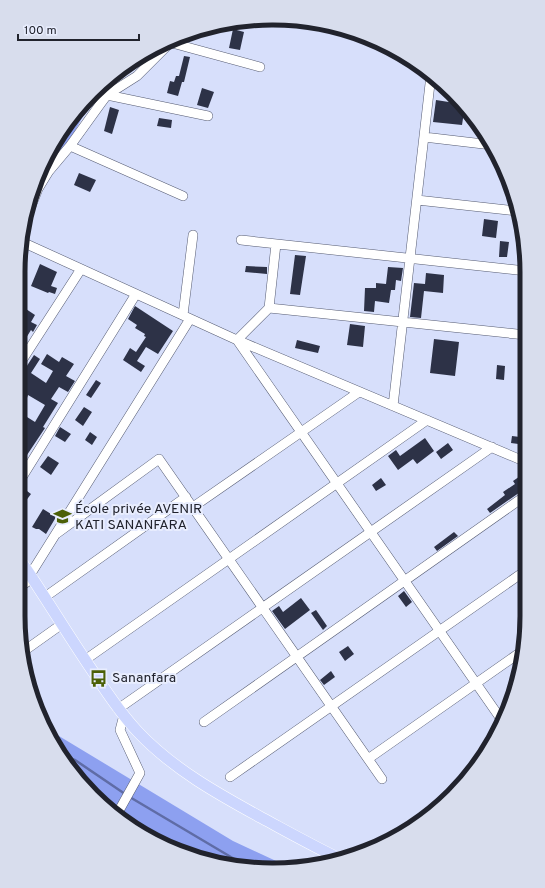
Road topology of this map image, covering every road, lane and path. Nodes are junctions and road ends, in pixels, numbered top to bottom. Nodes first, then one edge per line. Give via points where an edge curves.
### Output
1 (175, 45) edge
2 (163, 51) edge
3 (260, 66) dead end
4 (430, 82) edge
5 (108, 95) junction
6 (208, 116) dead end
7 (424, 137) junction
8 (483, 143) edge
9 (70, 146) junction
10 (43, 181) edge
11 (183, 196) dead end
12 (417, 200) junction
13 (512, 210) edge
14 (193, 235) dead end
15 (241, 240) dead end
16 (27, 244) edge
17 (276, 244) junction
18 (410, 259) junction
19 (81, 269) junction
20 (520, 270) edge
21 (136, 294) junction
22 (269, 308) junction
23 (186, 317) junction
24 (403, 322) junction
25 (520, 334) edge
26 (237, 340) junction
27 (25, 356) edge
28 (359, 392) junction
29 (393, 406) junction
30 (427, 420) junction
31 (301, 432) junction
32 (492, 447) junction
33 (520, 459) edge
34 (25, 472) edge
35 (336, 483) junction
36 (186, 497) junction
37 (520, 500) edge
38 (193, 508) junction
39 (370, 532) junction
40 (56, 534) junction
41 (229, 559) junction
42 (25, 566) edge
43 (520, 574) edge
44 (32, 576) junction
45 (405, 581) junction
46 (25, 582) edge
47 (44, 596) junction
48 (263, 608) junction
49 (62, 624) junction
50 (439, 630) junction
51 (27, 649) edge
52 (517, 655) edge
53 (297, 657) junction
54 (85, 660) junction
55 (476, 683) junction
56 (331, 706) junction
57 (121, 712) junction
58 (498, 715) edge
59 (204, 722) dead end
60 (368, 759) junction
61 (230, 777) dead end
62 (382, 779) dead end
63 (119, 810) edge
64 (333, 856) edge

1 - 3 street
2 - 5 street via 138,76
4 - 7 street
5 - 6 street
5 - 9 street
7 - 8 street
7 - 12 street
9 - 10 street
9 - 11 street
12 - 13 street
12 - 18 street
14 - 23 street
15 - 17 street
16 - 19 street
17 - 18 street
17 - 22 street
18 - 20 street
18 - 24 street
19 - 21 street
19 - 27 street
21 - 23 street
21 - 34 street
22 - 24 street
22 - 26 street
23 - 26 street
23 - 40 street
24 - 25 street
24 - 29 street
26 - 28 street
26 - 31 street
28 - 29 street
28 - 31 street
29 - 30 street
30 - 32 street
30 - 35 street
31 - 35 street
31 - 38 street
32 - 33 street
32 - 39 street
35 - 39 street
35 - 41 street
36 - 38 street
36 - 40 street via 159,460
36 - 47 street
37 - 45 street
38 - 41 street
39 - 45 street
39 - 48 street
40 - 44 street
41 - 48 street
41 - 54 street
42 - 44 main road
43 - 50 street
44 - 46 street
44 - 47 main road
45 - 50 street
45 - 53 street
47 - 49 main road
48 - 53 street
48 - 57 street
49 - 51 street
49 - 54 main road
50 - 55 street
50 - 56 street
52 - 55 street
53 - 56 street
53 - 59 street
54 - 57 main road
55 - 58 street
55 - 60 street
56 - 60 street
56 - 61 street
57 - 63 street via 120,730 140,773
57 - 64 main road via 159,752 180,769 217,793
60 - 62 street

